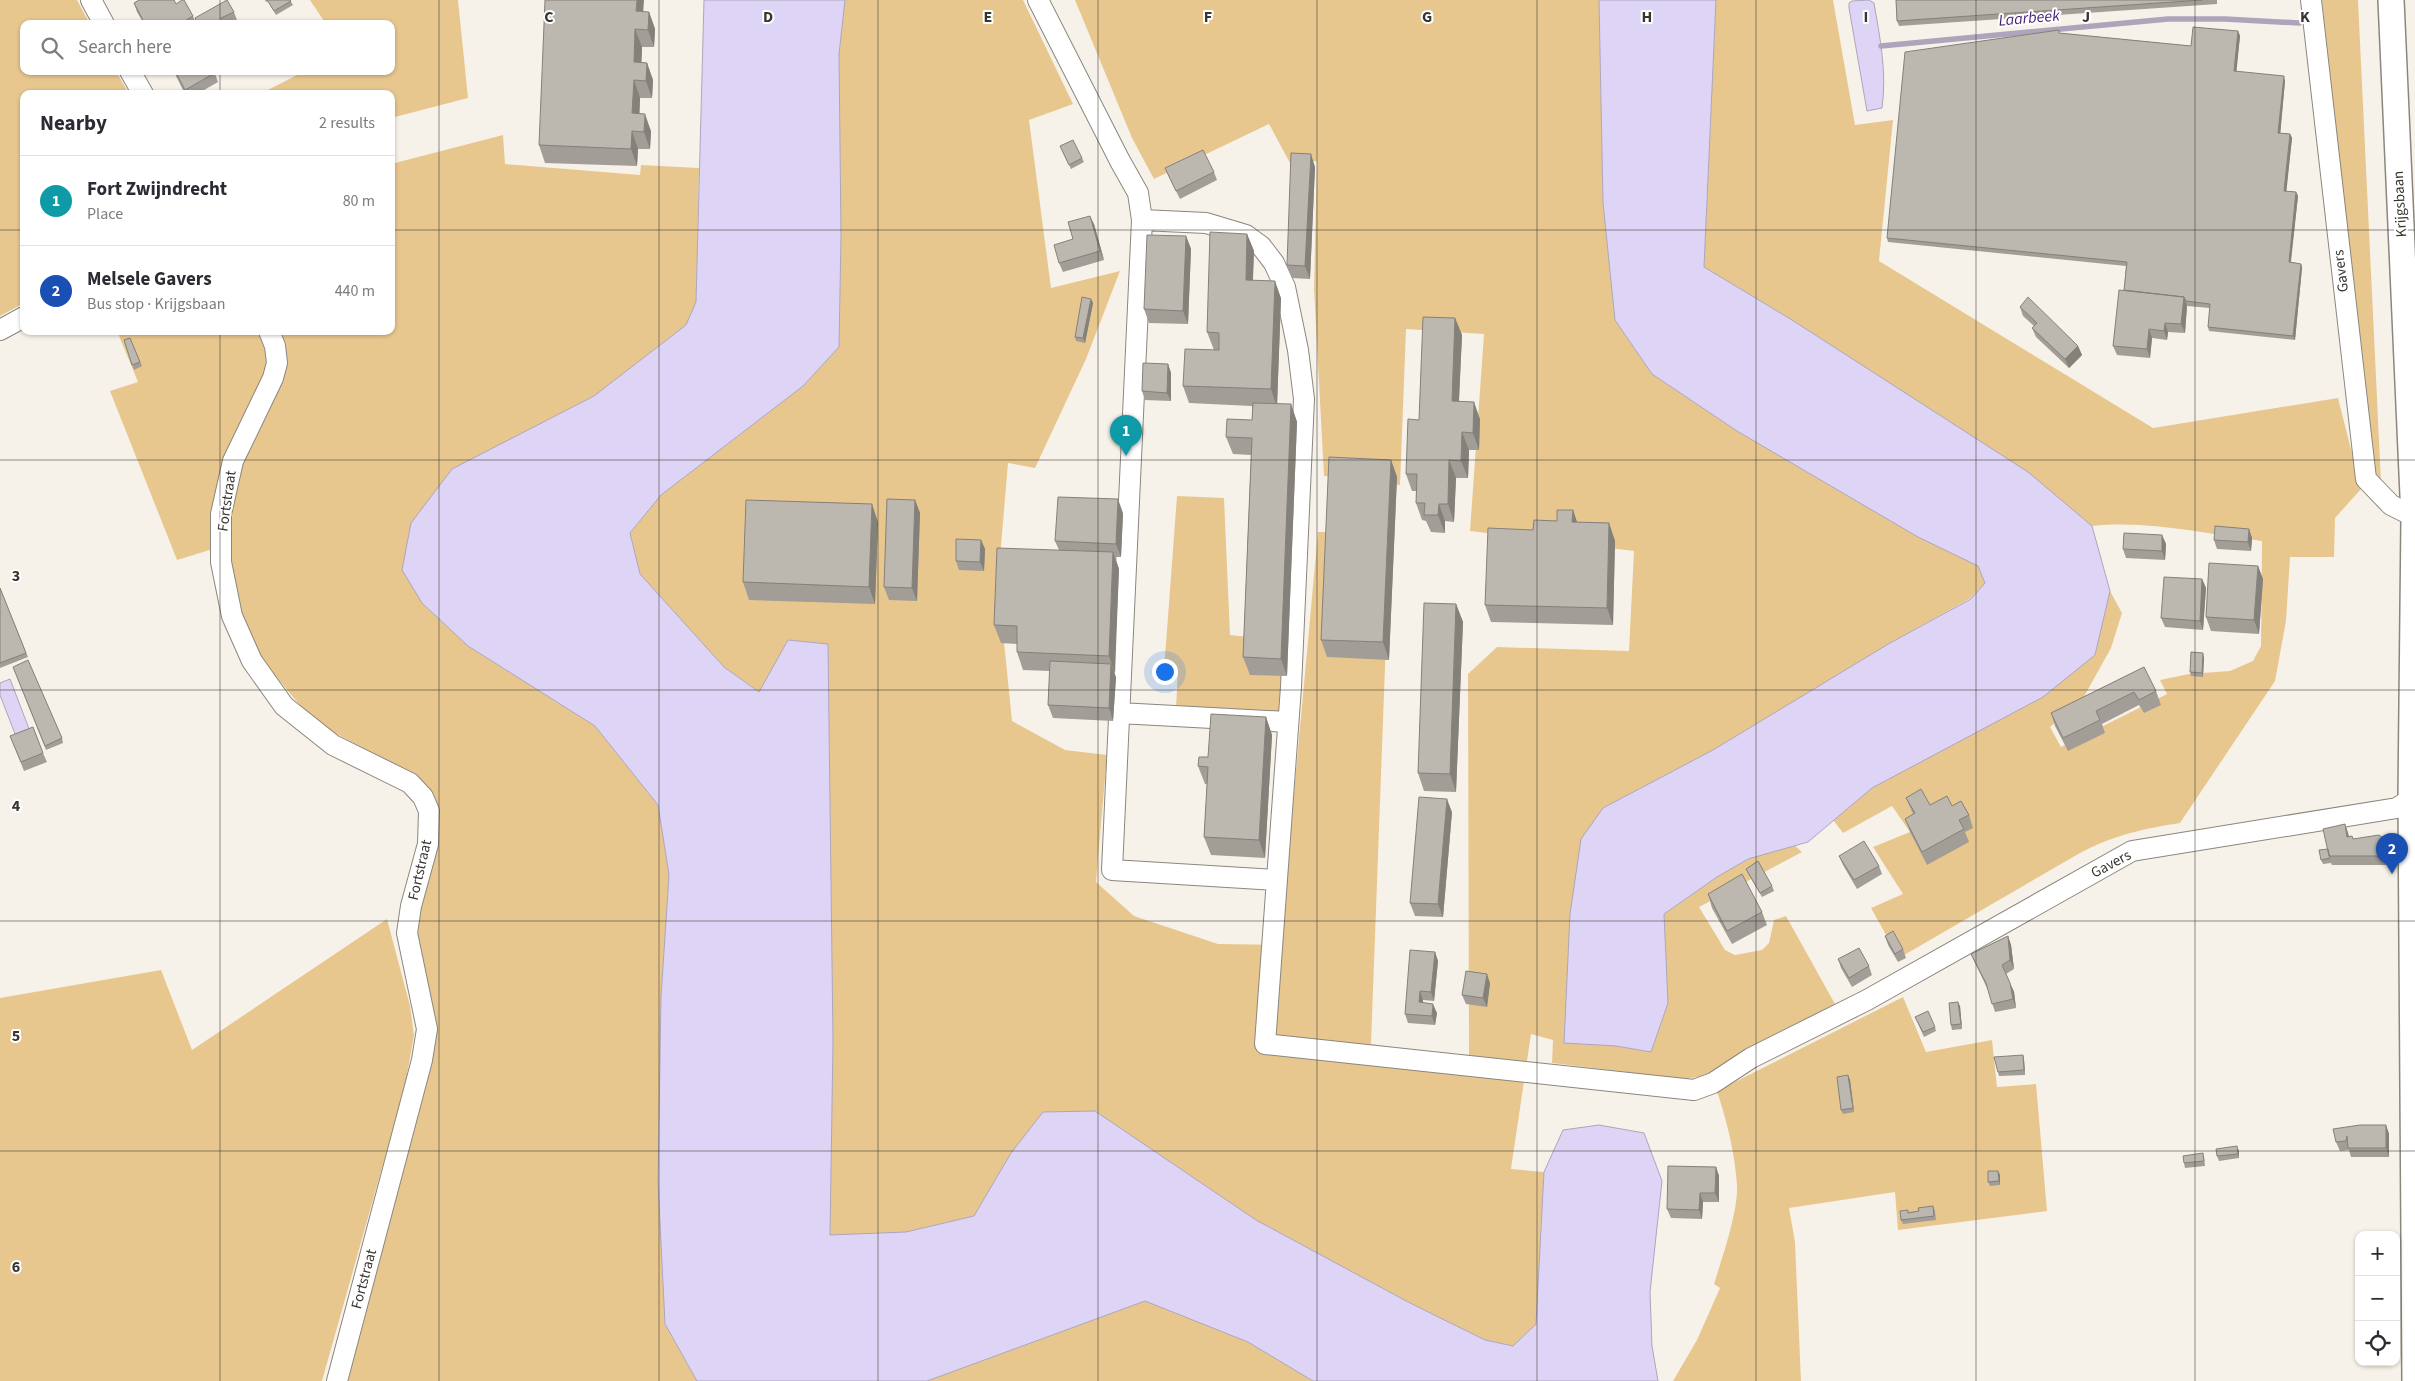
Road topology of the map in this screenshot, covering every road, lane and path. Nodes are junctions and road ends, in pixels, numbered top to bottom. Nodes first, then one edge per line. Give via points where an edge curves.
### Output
1 (91, 0) edge
2 (1038, 0) edge
3 (2311, 0) edge
4 (2391, 0) edge
5 (102, 20) edge
6 (132, 75) edge
7 (140, 90) edge
8 (1142, 220) junction
9 (20, 320) edge
10 (0, 330) edge
11 (271, 335) edge
12 (2414, 517) edge
13 (1119, 712) junction
14 (1288, 722) junction
15 (2411, 799) junction
16 (1277, 880) junction
17 (2413, 1377) edge
18 (337, 1381) edge

1 - 5 street
2 - 8 street via 1138,193
3 - 12 street, Gavers via 2366,479 2391,505
4 - 12 main road, Krijgsbaan
6 - 7 street
8 - 13 street
8 - 14 street via 1206,223 1246,235 1261,246 1274,263 1285,287 1304,398
9 - 10 street
11 - 18 street, Fortstraat via 276,363 273,378 233,461 221,514 221,562 232,616 252,661 284,706 333,745 410,783 429,811 428,844 407,933 427,1029 422,1060
12 - 15 main road, Krijgsbaan
13 - 14 street
13 - 16 street via 1112,870
14 - 16 street
15 - 16 street, Gavers via 2397,808 2132,852 1867,1000 1751,1058 1713,1083 1694,1090 1265,1044
15 - 17 main road, Krijgsbaan

